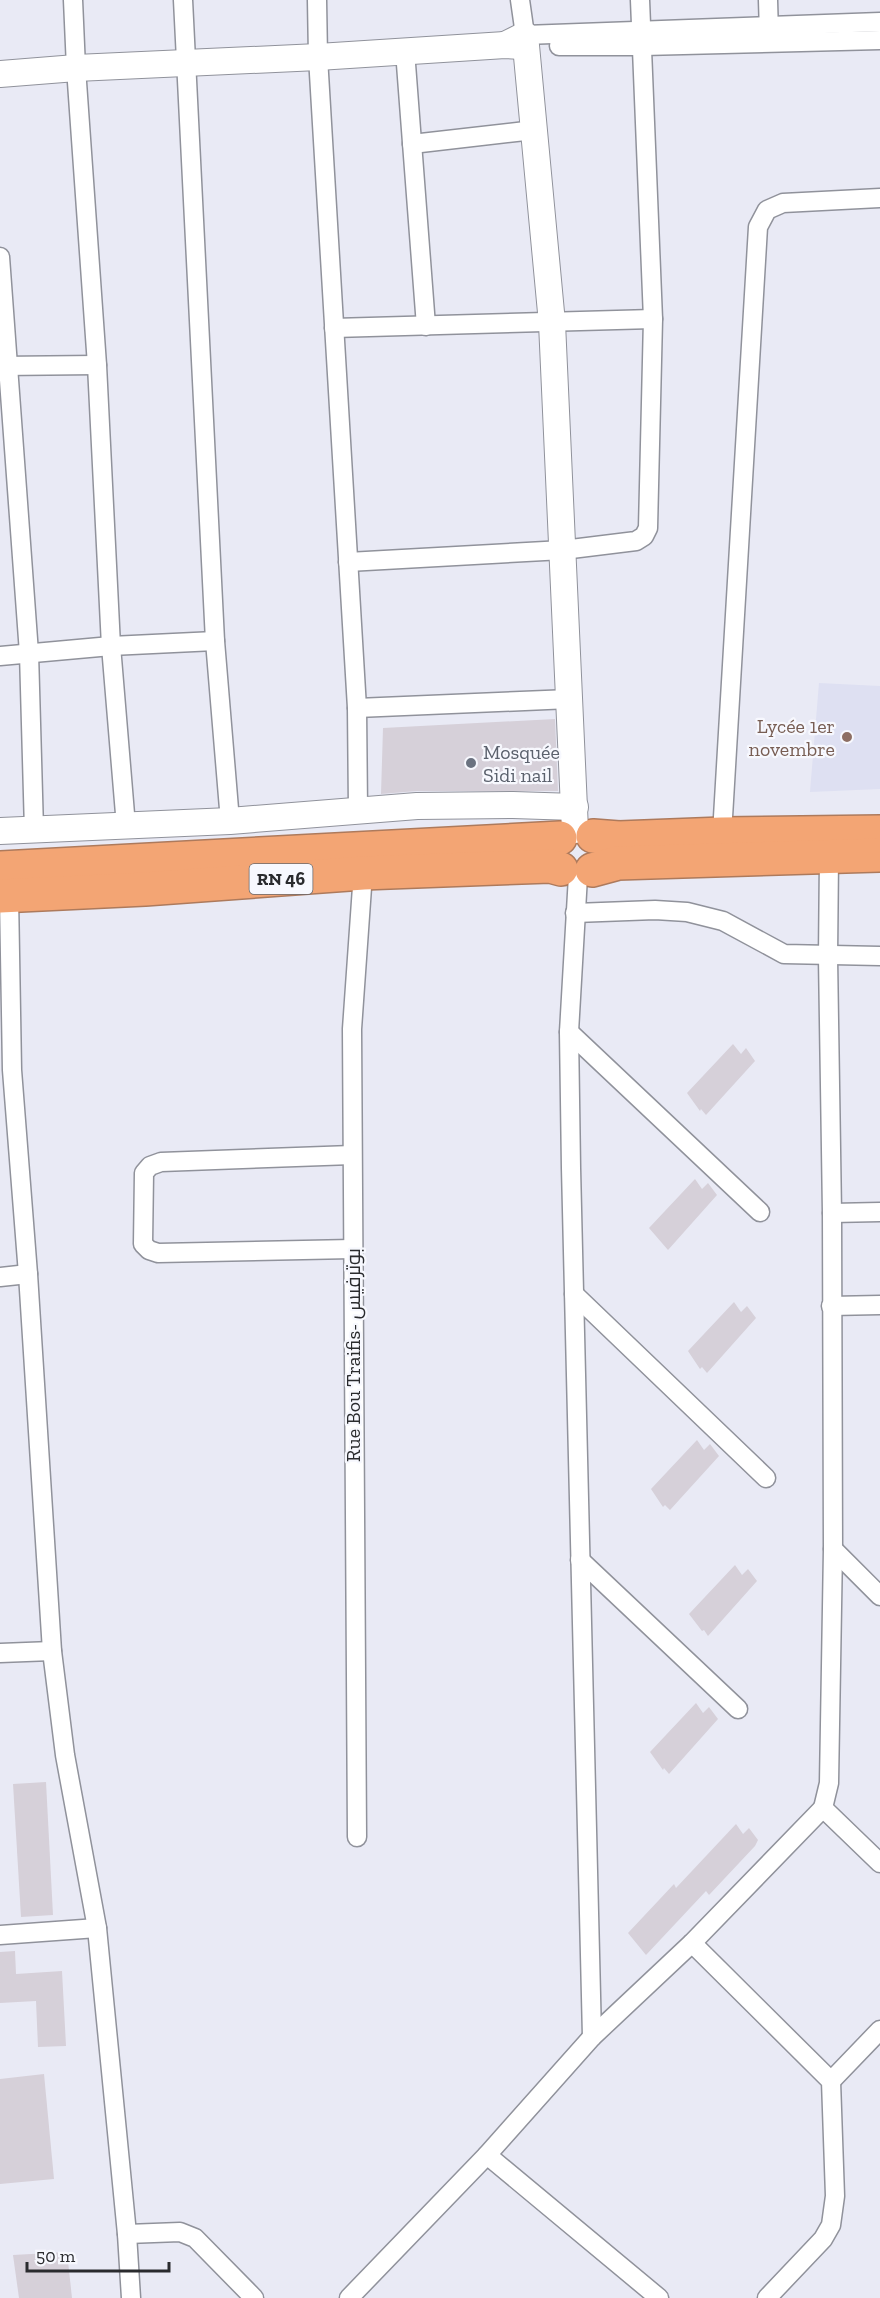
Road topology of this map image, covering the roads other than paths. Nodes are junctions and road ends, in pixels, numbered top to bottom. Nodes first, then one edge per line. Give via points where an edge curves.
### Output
1 (73, 0) edge
2 (183, 0) edge
3 (317, 0) edge
4 (520, 0) edge
5 (640, 0) edge
6 (768, 0) edge
7 (880, 22) edge
8 (769, 24) junction
9 (642, 39) junction
10 (880, 40) edge
11 (519, 42) junction
12 (770, 43) junction
13 (405, 51) junction
14 (318, 57) junction
15 (187, 62) junction
16 (76, 68) junction
17 (0, 74) edge
18 (534, 130) junction
19 (412, 144) junction
20 (880, 198) edge
21 (0, 257) edge
22 (653, 319) junction
23 (552, 323) junction
24 (426, 326) junction
25 (334, 328) junction
26 (97, 365) junction
27 (3, 366) edge
28 (9, 512) edge
29 (563, 550) junction
30 (348, 562) junction
31 (215, 641) junction
32 (111, 646) junction
33 (29, 653) junction
34 (0, 656) edge
35 (570, 699) junction
36 (357, 708) junction
37 (358, 810) junction
38 (230, 821) junction
39 (126, 826) junction
40 (33, 830) junction
41 (0, 831) edge
42 (880, 832) edge
43 (722, 834) junction
44 (576, 847) junction
45 (880, 855) edge
46 (829, 857) junction
47 (363, 873) junction
48 (3, 886) edge
49 (575, 913) junction
50 (880, 956) edge
51 (828, 957) junction
52 (569, 1032) junction
53 (352, 1155) junction
54 (760, 1212) dead end
55 (880, 1212) edge
56 (832, 1213) junction
57 (352, 1249) junction
58 (28, 1274) junction
59 (0, 1276) edge
60 (574, 1294) junction
61 (880, 1305) edge
62 (831, 1306) junction
63 (766, 1478) dead end
64 (833, 1549) junction
65 (580, 1560) junction
66 (880, 1596) edge
67 (52, 1651) junction
68 (0, 1653) edge
69 (738, 1709) dead end
70 (823, 1808) junction
71 (357, 1837) dead end
72 (880, 1863) edge
73 (97, 1928) junction
74 (0, 1935) edge
75 (692, 1943) junction
76 (880, 2030) edge
77 (592, 2037) junction
78 (831, 2081) junction
79 (487, 2155) junction
80 (127, 2234) junction
81 (131, 2298) edge
82 (254, 2298) edge
83 (349, 2298) edge
84 (659, 2298) edge
85 (767, 2298) edge

1 - 16 street
2 - 15 street
3 - 14 street
4 - 11 street
5 - 9 street
6 - 8 street
7 - 8 street
8 - 9 street
8 - 12 street
9 - 11 street
9 - 12 street
9 - 22 street
10 - 12 street
11 - 13 street
11 - 18 street
13 - 14 street
13 - 19 street
14 - 15 street
14 - 25 street
15 - 16 street
15 - 31 street
16 - 17 street
16 - 26 street
18 - 19 street
18 - 23 street
19 - 24 street
20 - 43 street via 783,203 767,210 758,227
21 - 27 street
22 - 23 street
22 - 29 street via 648,528 636,541
23 - 24 street
23 - 29 street
24 - 25 street
25 - 30 street
26 - 27 street
26 - 32 street
27 - 28 street
28 - 33 street
29 - 30 street
29 - 35 street
30 - 36 street
31 - 32 street
31 - 38 street
32 - 33 street
32 - 39 street
33 - 34 street
33 - 40 street
35 - 36 street
35 - 44 street
36 - 37 street
37 - 38 street
37 - 44 street via 513,805
38 - 39 street
39 - 40 street
40 - 41 street
42 - 43 highway, RN 46
43 - 44 highway, RN 46 via 619,838
44 - 46 highway, RN 46 via 618,864
44 - 47 highway, RN 46 via 550,866
44 - 48 highway, RN 46
44 - 49 street
45 - 46 highway, RN 46
46 - 51 street
47 - 48 highway, RN 46 via 145,889
47 - 53 street, Rue Bou Traifis- بوترفيس via 352,1029
48 - 58 street
49 - 51 street via 687,912 723,921 784,954
49 - 52 street
50 - 51 street
51 - 56 street
52 - 54 street
52 - 60 street
53 - 57 street, Rue Bou Traifis- بوترفيس
53 - 57 street via 161,1162 150,1166 144,1173 143,1244 158,1253
55 - 56 street
56 - 62 street
57 - 71 street, Rue Bou Traifis- بوترفيس
58 - 59 street
58 - 67 street
60 - 63 street
60 - 65 street
61 - 62 street
62 - 64 street
64 - 66 street
64 - 70 street via 829,1783
65 - 69 street
65 - 77 street
67 - 68 street
67 - 73 street via 65,1755
70 - 72 street
70 - 75 street
73 - 74 street
73 - 80 street
75 - 77 street
75 - 78 street
76 - 78 street
77 - 79 street
78 - 85 street via 835,2196 831,2225 823,2239
79 - 83 street
79 - 84 street
80 - 81 street
80 - 82 street via 180,2232 195,2238

